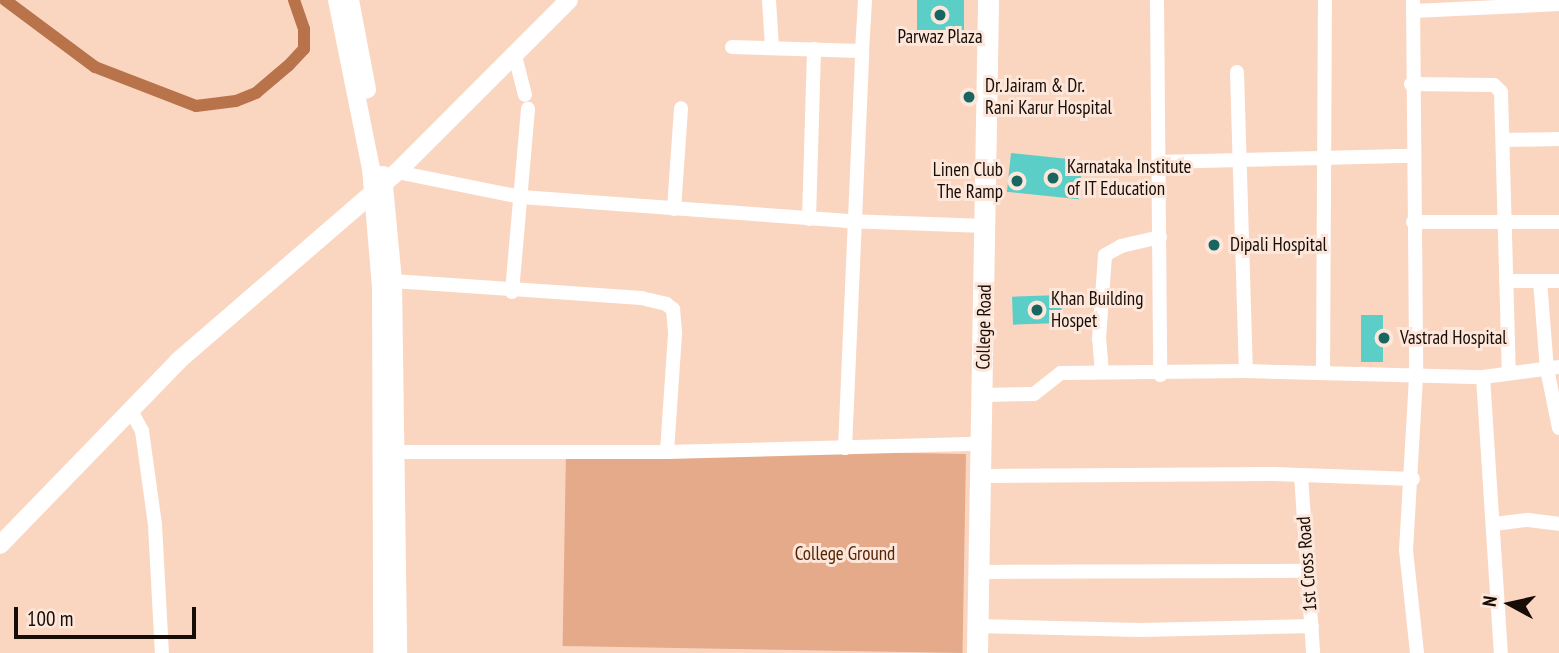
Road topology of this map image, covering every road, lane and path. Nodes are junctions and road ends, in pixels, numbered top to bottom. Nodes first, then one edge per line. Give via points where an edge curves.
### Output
1 (337, 0) edge
2 (350, 0) edge
3 (569, 0) edge
4 (769, 0) edge
5 (865, 0) edge
6 (988, 0) edge
7 (1157, 0) edge
8 (1325, 0) edge
9 (1559, 4) edge
10 (1413, 5) edge
11 (1497, 5) edge
12 (732, 47) dead end
13 (772, 48) junction
14 (814, 49) junction
15 (862, 51) junction
16 (515, 57) junction
17 (1237, 72) dead end
18 (1410, 84) junction
19 (681, 108) dead end
20 (1559, 139) edge
21 (1503, 140) junction
22 (1411, 156) junction
23 (1325, 159) junction
24 (1158, 162) junction
25 (1239, 162) junction
26 (384, 182) junction
27 (522, 197) junction
28 (674, 209) junction
29 (809, 219) junction
30 (856, 222) junction
31 (1413, 222) junction
32 (1505, 222) junction
33 (1559, 222) edge
34 (986, 226) junction
35 (1160, 237) junction
36 (393, 281) junction
37 (1506, 281) junction
38 (1539, 281) junction
39 (1559, 281) edge
40 (512, 292) junction
41 (1553, 368) edge
42 (1246, 370) junction
43 (1102, 372) junction
44 (1509, 372) junction
45 (1323, 373) junction
46 (1160, 375) junction
47 (1416, 377) junction
48 (1483, 377) junction
49 (983, 396) junction
50 (131, 411) junction
51 (1559, 428) edge
52 (979, 444) junction
53 (845, 448) junction
54 (388, 452) junction
55 (667, 452) junction
56 (1301, 475) junction
57 (979, 477) junction
58 (1413, 479) junction
59 (1494, 524) junction
60 (1559, 524) edge
61 (0, 545) edge
62 (1308, 571) junction
63 (978, 572) junction
64 (977, 626) junction
65 (1312, 626) junction
66 (162, 653) edge
67 (382, 653) edge
68 (398, 653) edge
69 (977, 653) edge
70 (1314, 653) edge
71 (1417, 653) edge
72 (1501, 653) edge

1 - 26 street via 371,168
2 - 26 street
3 - 16 street
4 - 13 street
5 - 15 street
6 - 34 main road, College Road
7 - 24 street
8 - 23 street
9 - 11 street
10 - 11 street
10 - 18 street
12 - 13 street
13 - 14 street
14 - 15 street
14 - 29 street
15 - 30 street
16 - 26 street
16 - 27 street via 526,102
17 - 25 street
18 - 21 street via 1499,87 1504,102
18 - 22 street
19 - 28 street
20 - 21 street
21 - 32 street
22 - 23 street
22 - 31 street
23 - 25 street
23 - 45 street
24 - 25 street
24 - 35 street
25 - 42 street
26 - 27 street
26 - 36 street
26 - 50 street via 178,361
26 - 54 street via 381,287
27 - 28 street
27 - 40 street
28 - 29 street
29 - 30 street
30 - 34 street
30 - 53 street
31 - 32 street
31 - 47 street
32 - 33 street
32 - 37 street
34 - 49 main road, College Road
35 - 43 street via 1121,246 1105,255 1099,339
35 - 46 street
36 - 40 street
36 - 54 street
37 - 38 street
37 - 44 street
38 - 39 street
38 - 41 street
40 - 55 street via 641,298 673,309
41 - 44 street
41 - 51 street
42 - 45 street
42 - 46 street
43 - 46 street
43 - 49 street via 1061,373 1027,395
44 - 48 street
45 - 47 street
47 - 48 street
47 - 58 street
48 - 59 street
49 - 52 main road, College Road
50 - 61 street
50 - 66 street via 142,431 155,525
52 - 53 street
52 - 57 main road, College Road
53 - 55 street
54 - 55 street
54 - 67 street
54 - 68 street
56 - 57 street
56 - 58 street
56 - 62 street, 1st Cross Road
57 - 63 main road, College Road
58 - 71 street via 1407,572
59 - 60 street via 1528,520
59 - 72 street
62 - 63 street
62 - 65 street, 1st Cross Road
63 - 64 main road, College Road
64 - 65 street via 1140,630
64 - 69 main road, College Road
65 - 70 street, 1st Cross Road

